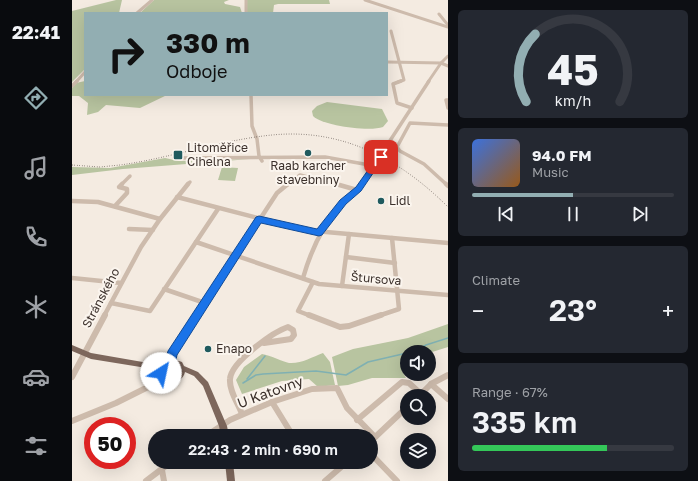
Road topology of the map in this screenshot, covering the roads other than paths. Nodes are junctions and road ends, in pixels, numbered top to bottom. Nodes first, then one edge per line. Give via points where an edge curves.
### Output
1 (152, 0) edge
2 (246, 0) edge
3 (365, 0) edge
4 (138, 12) edge
5 (246, 12) edge
6 (440, 14) dead end
7 (448, 26) edge
8 (391, 31) dead end
9 (448, 56) edge
10 (388, 62) edge
11 (399, 62) junction
12 (442, 63) junction
13 (448, 66) edge
14 (84, 73) edge
15 (72, 86) edge
16 (251, 96) edge
17 (448, 100) edge
18 (412, 108) junction
19 (448, 108) edge
20 (448, 124) edge
21 (392, 140) junction
22 (400, 142) junction
23 (259, 156) junction
24 (174, 158) dead end
25 (262, 161) dead end
26 (375, 166) junction
27 (130, 176) dead end
28 (190, 182) dead end
29 (448, 186) edge
30 (357, 190) junction
31 (177, 197) junction
32 (72, 201) edge
33 (115, 206) junction
34 (218, 209) junction
35 (160, 219) junction
36 (259, 220) junction
37 (129, 229) dead end
38 (153, 230) junction
39 (319, 232) junction
40 (349, 234) junction
41 (392, 238) junction
42 (196, 242) junction
43 (448, 243) edge
44 (235, 256) junction
45 (346, 257) junction
46 (395, 263) junction
47 (72, 278) edge
48 (303, 278) junction
49 (313, 282) junction
50 (121, 283) junction
51 (342, 286) junction
52 (164, 289) junction
53 (398, 291) junction
54 (448, 295) edge
55 (205, 302) junction
56 (111, 303) junction
57 (264, 343) junction
58 (72, 348) edge
59 (84, 354) junction
60 (171, 362) junction
61 (162, 368) junction
62 (74, 370) edge
63 (181, 372) junction
64 (448, 375) edge
65 (72, 377) edge
66 (164, 379) junction
67 (431, 384) junction
68 (414, 389) edge
69 (426, 389) edge
70 (448, 398) edge
71 (272, 402) junction
72 (242, 414) junction
73 (400, 414) edge
74 (72, 420) edge
75 (357, 420) junction
76 (223, 426) junction
77 (218, 429) edge
78 (224, 429) edge
79 (289, 429) edge
80 (365, 429) edge
81 (378, 434) edge
82 (378, 461) edge
83 (230, 469) edge
84 (339, 469) edge
85 (162, 470) joint
86 (146, 481) edge
87 (164, 481) edge
88 (231, 481) edge
89 (325, 481) edge
90 (397, 481) edge

1 - 4 street
2 - 5 street
3 - 7 street
6 - 7 street
8 - 11 street
9 - 12 street
10 - 11 street
11 - 12 street
11 - 18 street via 404,80 393,84 397,103
12 - 13 street
12 - 18 street
14 - 15 street
16 - 23 street via 252,126
17 - 19 street
18 - 21 street
20 - 22 street via 409,124
21 - 22 street
21 - 26 street
22 - 29 street via 397,147 400,151 424,164
23 - 24 street
23 - 25 street
23 - 26 street via 334,159
26 - 30 street
27 - 33 street via 119,187 127,189 127,193
28 - 31 street, Stránského
30 - 36 street via 300,175 277,193
30 - 39 street via 343,202
31 - 34 street
31 - 35 street, Stránského
32 - 33 street via 98,202
33 - 35 street
34 - 36 street
34 - 42 street
35 - 38 street, Stránského
36 - 39 street
36 - 44 street
37 - 38 street
38 - 50 street, Stránského
39 - 40 street
39 - 48 street
40 - 41 street
40 - 45 street
41 - 43 street
41 - 46 street
42 - 44 street, Štursova
42 - 52 street
44 - 48 street, Štursova
44 - 55 street
45 - 46 street
45 - 51 street
46 - 53 street
47 - 50 street
48 - 49 street, Štursova
49 - 51 street, Štursova
49 - 53 street via 298,311 344,327 400,308
50 - 56 street, Stránského
51 - 53 street, Štursova
52 - 55 street
52 - 56 street via 150,311
53 - 54 street, Štursova
55 - 60 street via 172,354
56 - 59 street, Stránského
57 - 57 street via 291,340 293,330 285,327
57 - 72 street via 239,362 229,380
58 - 59 main road
59 - 61 main road
59 - 62 street, Stránského
60 - 61 main road
60 - 63 main road via 178,363
61 - 66 main road
62 - 65 street, Stránského
63 - 66 main road via 174,380
63 - 76 main road via 200,377 209,390
64 - 67 street
66 - 74 street
67 - 69 street
67 - 70 street
68 - 75 street via 402,382
71 - 72 street, U Katovny
71 - 75 street, U Katovny via 312,389 337,388 347,408
71 - 79 street
72 - 76 street, U Katovny
73 - 81 street
75 - 80 street, U Katovny
76 - 77 street, U Katovny
76 - 78 main road
82 - 90 street
83 - 88 main road
84 - 89 street
85 - 86 street
85 - 87 street

